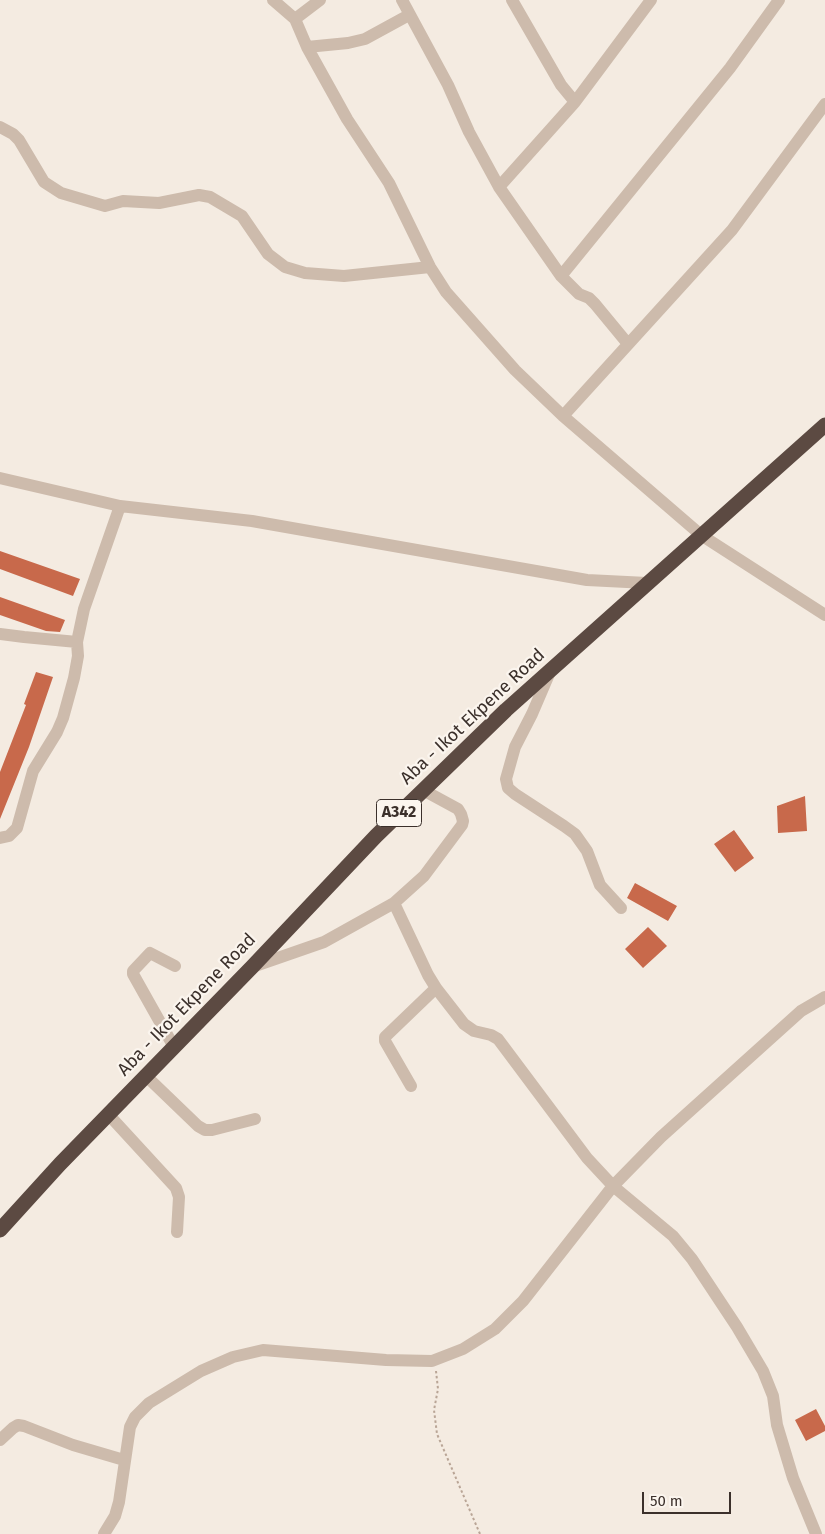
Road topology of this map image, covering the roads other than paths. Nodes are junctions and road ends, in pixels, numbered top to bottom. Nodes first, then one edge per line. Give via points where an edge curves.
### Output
1 (273, 0) edge
2 (320, 0) edge
3 (402, 0) edge
4 (512, 0) edge
5 (651, 0) edge
6 (780, 0) edge
7 (409, 15) junction
8 (295, 19) junction
9 (307, 47) junction
10 (575, 102) junction
11 (825, 104) edge
12 (0, 127) edge
13 (499, 187) junction
14 (430, 267) junction
15 (561, 276) junction
16 (628, 344) junction
17 (563, 416) junction
18 (825, 425) edge
19 (0, 478) edge
20 (120, 506) junction
21 (701, 535) junction
22 (647, 583) junction
23 (825, 616) edge
24 (0, 634) edge
25 (77, 642) junction
26 (551, 670) junction
27 (423, 790) junction
28 (0, 838) edge
29 (394, 903) junction
30 (621, 908) dead end
31 (175, 966) dead end
32 (252, 967) junction
33 (436, 988) junction
34 (825, 998) edge
35 (174, 1047) junction
36 (145, 1076) junction
37 (410, 1086) dead end
38 (108, 1114) junction
39 (255, 1119) dead end
40 (613, 1186) junction
41 (3, 1221) edge
42 (177, 1232) dead end
43 (0, 1440) edge
44 (124, 1460) junction
45 (108, 1532) edge
46 (816, 1534) edge

1 - 8 street
2 - 8 street
3 - 7 street
4 - 10 street
5 - 10 street
6 - 15 street via 730,68
7 - 9 street via 365,38
7 - 13 street
8 - 9 street
9 - 14 street via 347,119 389,183
10 - 13 street
11 - 16 street via 732,230
12 - 14 street via 19,140 44,182 61,193 105,206 123,201 158,203 199,195 210,197 242,216 268,254 285,267 306,273 344,276
13 - 15 street
14 - 17 street via 446,292 515,370
15 - 16 street via 578,294 595,304
16 - 17 street
17 - 21 street
18 - 21 highway, Aba - Ikot Ekpene Road / A342
19 - 20 street
20 - 22 street via 252,521 587,580
20 - 25 street via 84,609
21 - 22 highway, Aba - Ikot Ekpene Road / A342
21 - 23 street
22 - 26 highway, Aba - Ikot Ekpene Road / A342
24 - 25 street
25 - 28 street via 74,678 63,718 33,771 17,828 9,836
26 - 27 highway, Aba - Ikot Ekpene Road / A342
26 - 30 street via 515,747 506,779 508,788 575,834 600,885
27 - 29 street via 458,809 462,826 424,876
27 - 32 highway, Aba - Ikot Ekpene Road / A342
29 - 32 street via 318,945
29 - 33 street
31 - 35 street via 150,953 133,970
32 - 35 highway, Aba - Ikot Ekpene Road / A342
33 - 37 street via 385,1037
33 - 40 street via 464,1024 498,1039 587,1158
34 - 40 street via 801,1011 715,1086
35 - 36 highway, Aba - Ikot Ekpene Road / A342
36 - 38 highway, Aba - Ikot Ekpene Road / A342
36 - 39 street via 204,1130
38 - 41 highway, Aba - Ikot Ekpene Road / A342
38 - 42 street via 176,1188 179,1198
40 - 44 street via 523,1301 495,1329 463,1349 432,1361 263,1350 233,1357 201,1371 149,1403 130,1427
40 - 46 street via 674,1236 738,1327 764,1371 793,1478
43 - 44 street via 18,1425
44 - 45 street via 119,1502

